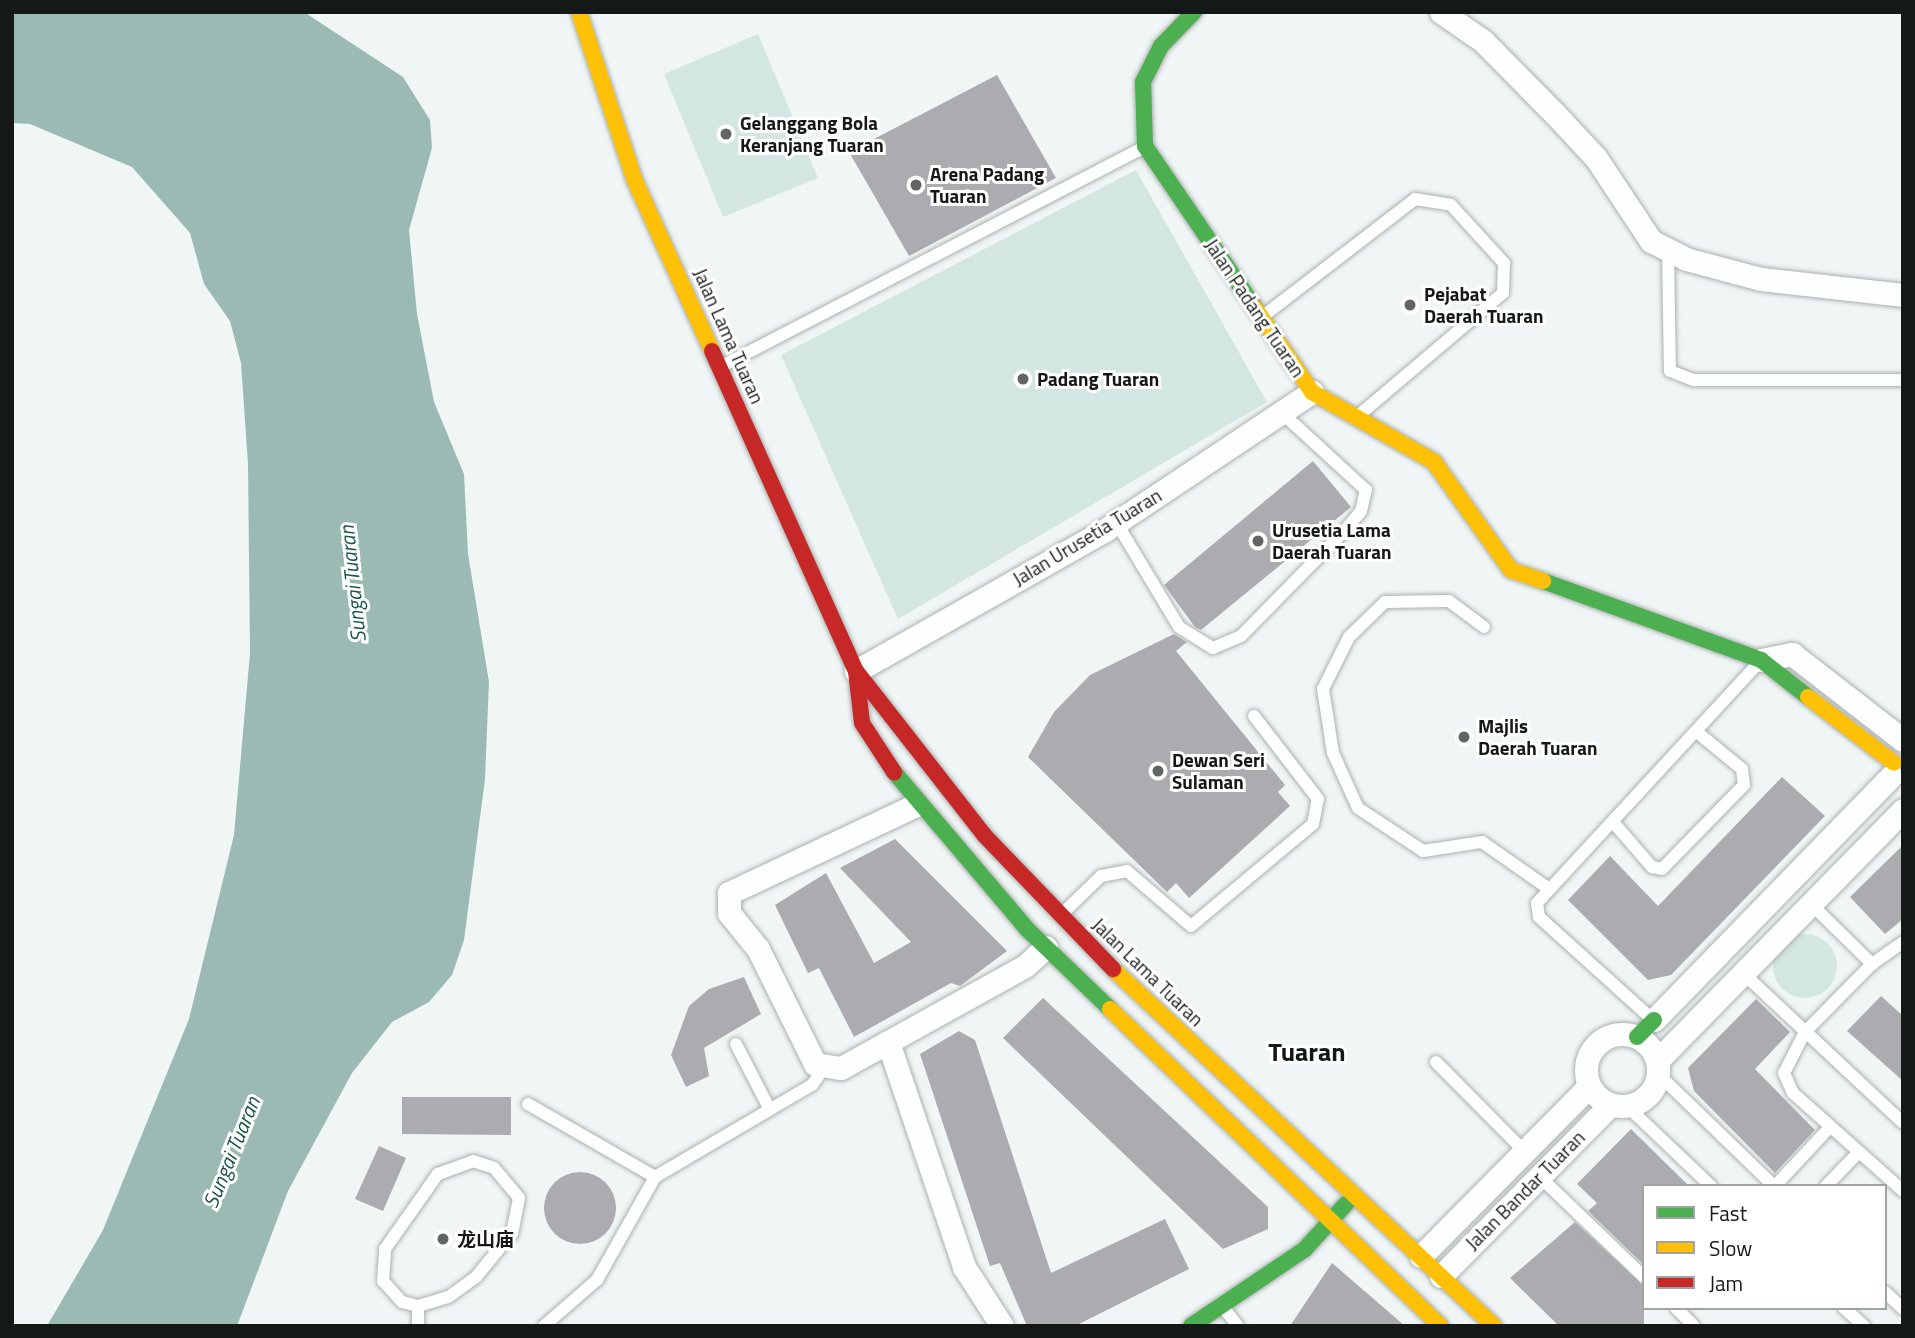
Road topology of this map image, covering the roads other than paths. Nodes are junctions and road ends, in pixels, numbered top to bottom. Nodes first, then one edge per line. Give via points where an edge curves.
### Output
1 (579, 12) edge
2 (1194, 12) edge
3 (1441, 12) edge
4 (1145, 146) junction
5 (1668, 249) junction
6 (1903, 295) edge
7 (1261, 317) junction
8 (720, 367) junction
9 (1903, 380) edge
10 (1312, 391) junction
11 (1281, 412) junction
12 (1357, 417) junction
13 (1116, 522) junction
14 (1483, 628) dead end
15 (1761, 660) junction
16 (856, 671) junction
17 (1254, 716) dead end
18 (1698, 733) junction
19 (1903, 740) edge
20 (1896, 765) edge
21 (1903, 799) edge
22 (916, 805) junction
23 (1903, 810) edge
24 (1613, 822) junction
25 (1549, 890) junction
26 (1811, 904) junction
27 (1060, 916) junction
28 (1903, 942) edge
29 (1046, 947) junction
30 (1872, 964) junction
31 (1745, 975) junction
32 (1654, 1020) junction
33 (1805, 1032) junction
34 (1637, 1037) junction
35 (888, 1042) junction
36 (736, 1044) dead end
37 (1436, 1062) dead end
38 (1658, 1067) junction
39 (823, 1069) junction
40 (1589, 1086) junction
41 (528, 1104) dead end
42 (1619, 1106) junction
43 (769, 1108) junction
44 (1903, 1123) edge
45 (1830, 1127) junction
46 (1524, 1151) junction
47 (1858, 1153) junction
48 (1538, 1175) junction
49 (655, 1177) junction
50 (1709, 1184) edge
51 (1773, 1184) edge
52 (1777, 1184) edge
53 (1828, 1184) edge
54 (1903, 1191) edge
55 (1356, 1195) junction
56 (1330, 1220) junction
57 (1305, 1249) junction
58 (1420, 1256) junction
59 (1642, 1275) edge
60 (1441, 1276) junction
61 (1887, 1294) edge
62 (1411, 1298) junction
63 (418, 1306) junction
64 (1903, 1309) edge
65 (1678, 1310) edge
66 (1846, 1310) edge
67 (1217, 1315) edge
68 (418, 1326) edge
69 (544, 1326) edge
70 (1002, 1326) edge
71 (1191, 1326) edge
72 (1238, 1326) edge
73 (1440, 1326) edge
74 (1494, 1326) edge
75 (1694, 1326) edge
76 (1864, 1326) edge

1 - 8 street, Jalan Lama Tuaran via 635,181
2 - 4 street via 1161,46 1143,82
3 - 5 street via 1483,41 1555,114 1596,158 1651,241
4 - 7 street, Jalan Padang Tuaran
4 - 8 lane
5 - 6 street via 1761,279
5 - 9 lane via 1670,371 1694,380
7 - 10 street, Jalan Padang Tuaran
7 - 12 lane via 1415,200 1451,205 1504,263 1503,293
8 - 16 street, Jalan Lama Tuaran
10 - 11 street, Jalan Urusetia Tuaran
10 - 12 street, Jalan Padang Tuaran
11 - 13 street, Jalan Urusetia Tuaran
11 - 13 lane via 1367,490 1361,511 1346,529 1241,636 1213,648 1179,627
12 - 15 street, Jalan Padang Tuaran via 1434,462 1511,570
13 - 16 street, Jalan Urusetia Tuaran
14 - 25 lane via 1449,601 1385,602 1349,637 1322,689 1333,753 1359,808 1423,851 1482,842
15 - 18 lane
15 - 19 street, Jalan Padang Tuaran via 1792,654
15 - 20 street, Jalan Padang Tuaran
16 - 22 street, Jalan Lama Tuaran via 862,723
16 - 27 street, Jalan Lama Tuaran via 894,712 985,836
17 - 27 lane via 1318,799 1313,824 1191,926 1127,871 1101,876
18 - 24 lane
18 - 24 lane via 1742,769 1744,785 1662,869 1651,867
20 - 21 street
20 - 32 street
22 - 29 street, Jalan Lama Tuaran
22 - 39 street via 729,893 729,913 758,949 810,1057
23 - 26 street
24 - 25 lane
25 - 32 lane via 1537,903 1539,917
26 - 30 lane
26 - 31 street
27 - 55 street, Jalan Lama Tuaran
28 - 30 lane
29 - 35 street via 1025,966
29 - 56 street, Jalan Lama Tuaran
30 - 33 lane
31 - 33 lane
31 - 38 street
32 - 34 street
33 - 44 lane
33 - 45 lane via 1784,1073 1793,1093
34 - 38 street
34 - 40 street via 1614,1034 1593,1048 1585,1070
35 - 39 street via 841,1068
35 - 70 street via 964,1267
36 - 43 lane
37 - 46 lane
38 - 42 street via 1648,1095
38 - 51 lane
39 - 43 lane via 812,1085
40 - 42 street
40 - 46 street, Jalan Bandar Tuaran
41 - 49 lane
42 - 48 street, Jalan Bandar Tuaran
42 - 50 lane
43 - 49 lane
45 - 47 lane
45 - 52 lane
46 - 58 street, Jalan Bandar Tuaran
47 - 53 lane
47 - 54 lane
48 - 59 lane
48 - 60 street, Jalan Bandar Tuaran
49 - 69 lane via 597,1280
55 - 56 street
55 - 58 street, Jalan Lama Tuaran
56 - 57 street
56 - 62 street, Jalan Lama Tuaran
57 - 62 street via 1345,1251
57 - 67 street
58 - 60 street, Jalan Lama Tuaran
60 - 62 street
60 - 74 street, Jalan Lama Tuaran
61 - 64 lane
62 - 73 street
63 - 63 lane via 448,1297 476,1277 512,1233 519,1198 494,1168 473,1161 438,1174 394,1232 385,1250 383,1281 389,1293
63 - 68 lane
65 - 75 lane
66 - 76 lane
67 - 71 street
67 - 72 lane

